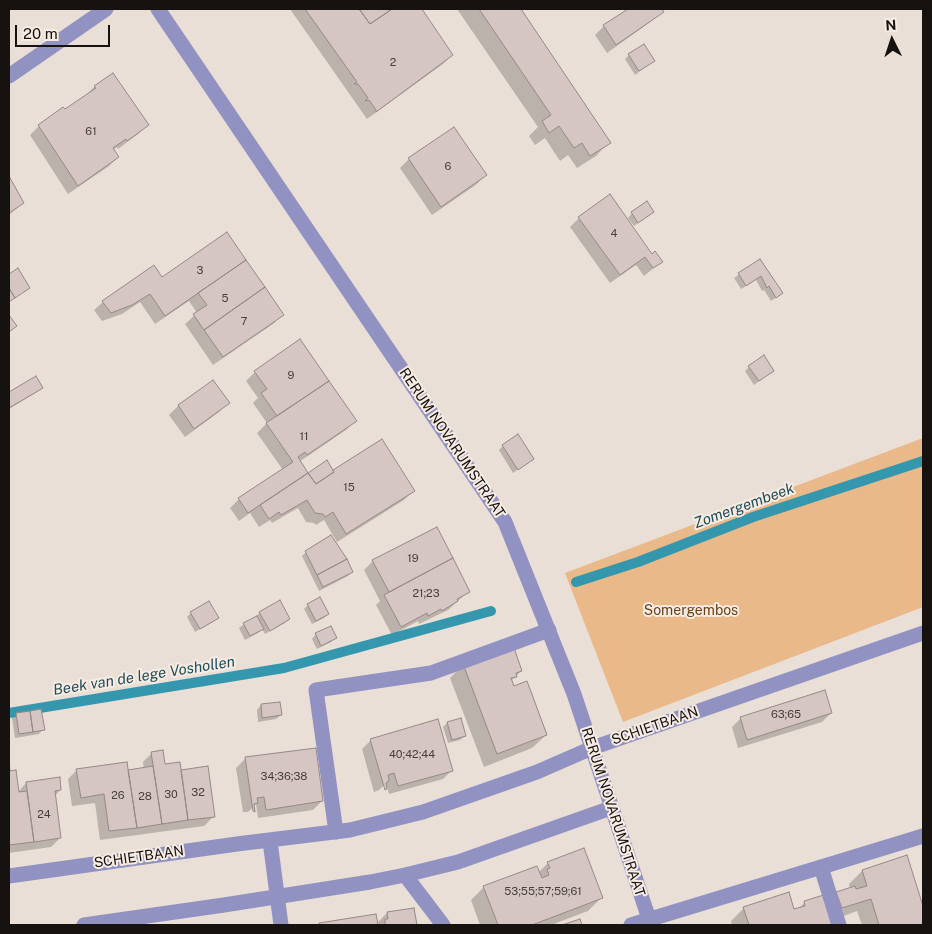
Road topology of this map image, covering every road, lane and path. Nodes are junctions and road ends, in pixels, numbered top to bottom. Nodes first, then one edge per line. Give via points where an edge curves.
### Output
1 (106, 9) edge
2 (158, 9) edge
3 (9, 76) edge
4 (548, 630) junction
5 (923, 633) edge
6 (592, 748) junction
7 (611, 808) junction
8 (336, 832) junction
9 (923, 836) edge
10 (270, 841) junction
11 (821, 867) junction
12 (405, 874) junction
13 (9, 876) edge
14 (278, 897) junction
15 (650, 922) edge
16 (84, 925) edge
17 (281, 925) edge
18 (442, 925) edge
19 (631, 925) edge
20 (839, 925) edge

1 - 3 street
2 - 4 street, RERUM NOVARUMSTRAAT via 505,522
4 - 6 street, RERUM NOVARUMSTRAAT
4 - 8 street via 431,673 316,690
5 - 6 street, SCHIETBAAN
6 - 7 street, RERUM NOVARUMSTRAAT
6 - 8 street, SCHIETBAAN via 537,772 423,812
7 - 12 street via 458,862
7 - 15 street, RERUM NOVARUMSTRAAT
8 - 10 street, SCHIETBAAN
9 - 11 street
10 - 13 street, SCHIETBAAN
10 - 14 street
11 - 15 street
11 - 20 street
12 - 14 street
12 - 18 street
14 - 16 street
14 - 17 street
15 - 19 street

